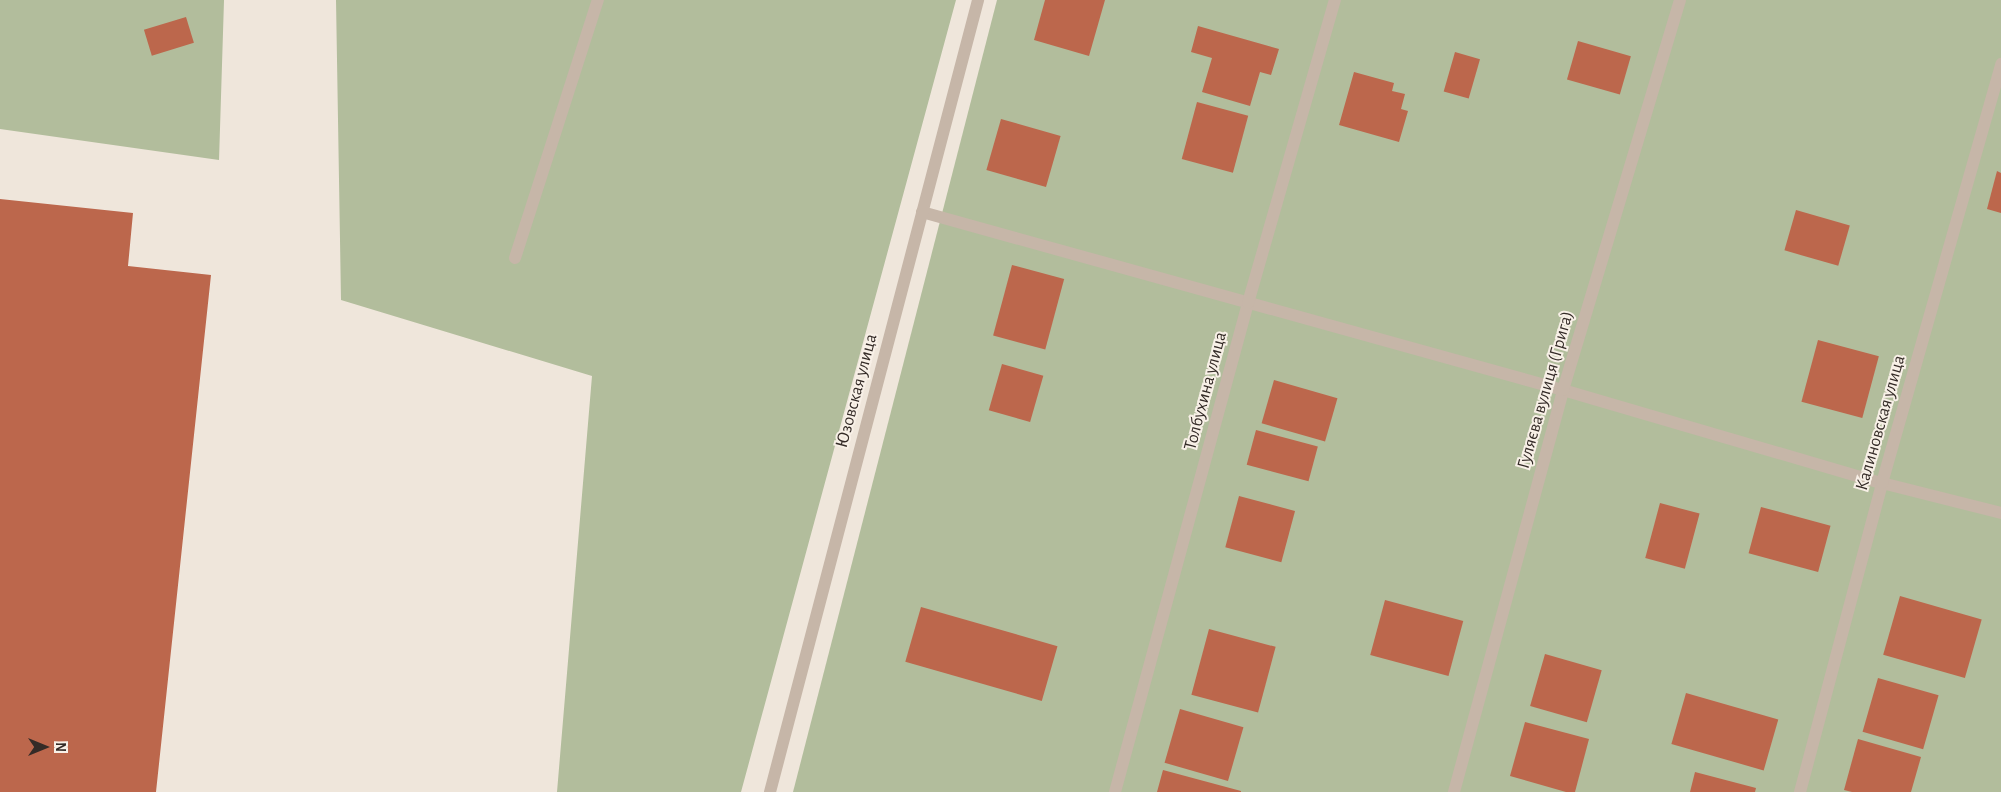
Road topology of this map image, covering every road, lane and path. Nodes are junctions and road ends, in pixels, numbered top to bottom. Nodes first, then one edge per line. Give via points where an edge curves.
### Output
1 (598, 0) edge
2 (978, 0) edge
3 (1335, 0) edge
4 (1680, 0) edge
5 (2001, 64) edge
6 (922, 212) junction
7 (515, 258) dead end
8 (1248, 303) junction
9 (1564, 390) junction
10 (1882, 483) junction
11 (2001, 513) edge
12 (770, 792) edge
13 (1115, 792) edge
14 (1454, 792) edge
15 (1800, 792) edge

1 - 7 lane
2 - 6 lane, Юзовская улица
3 - 8 lane, Толбухина улица
4 - 9 lane, Гуляєва вулиця (Грига)
5 - 10 lane, Калиновская улица
6 - 8 lane
6 - 12 lane, Юзовская улица
8 - 9 lane
8 - 13 lane, Толбухина улица
9 - 10 lane
9 - 14 lane, Гуляєва вулиця (Грига)
10 - 11 lane
10 - 15 lane, Калиновская улица

